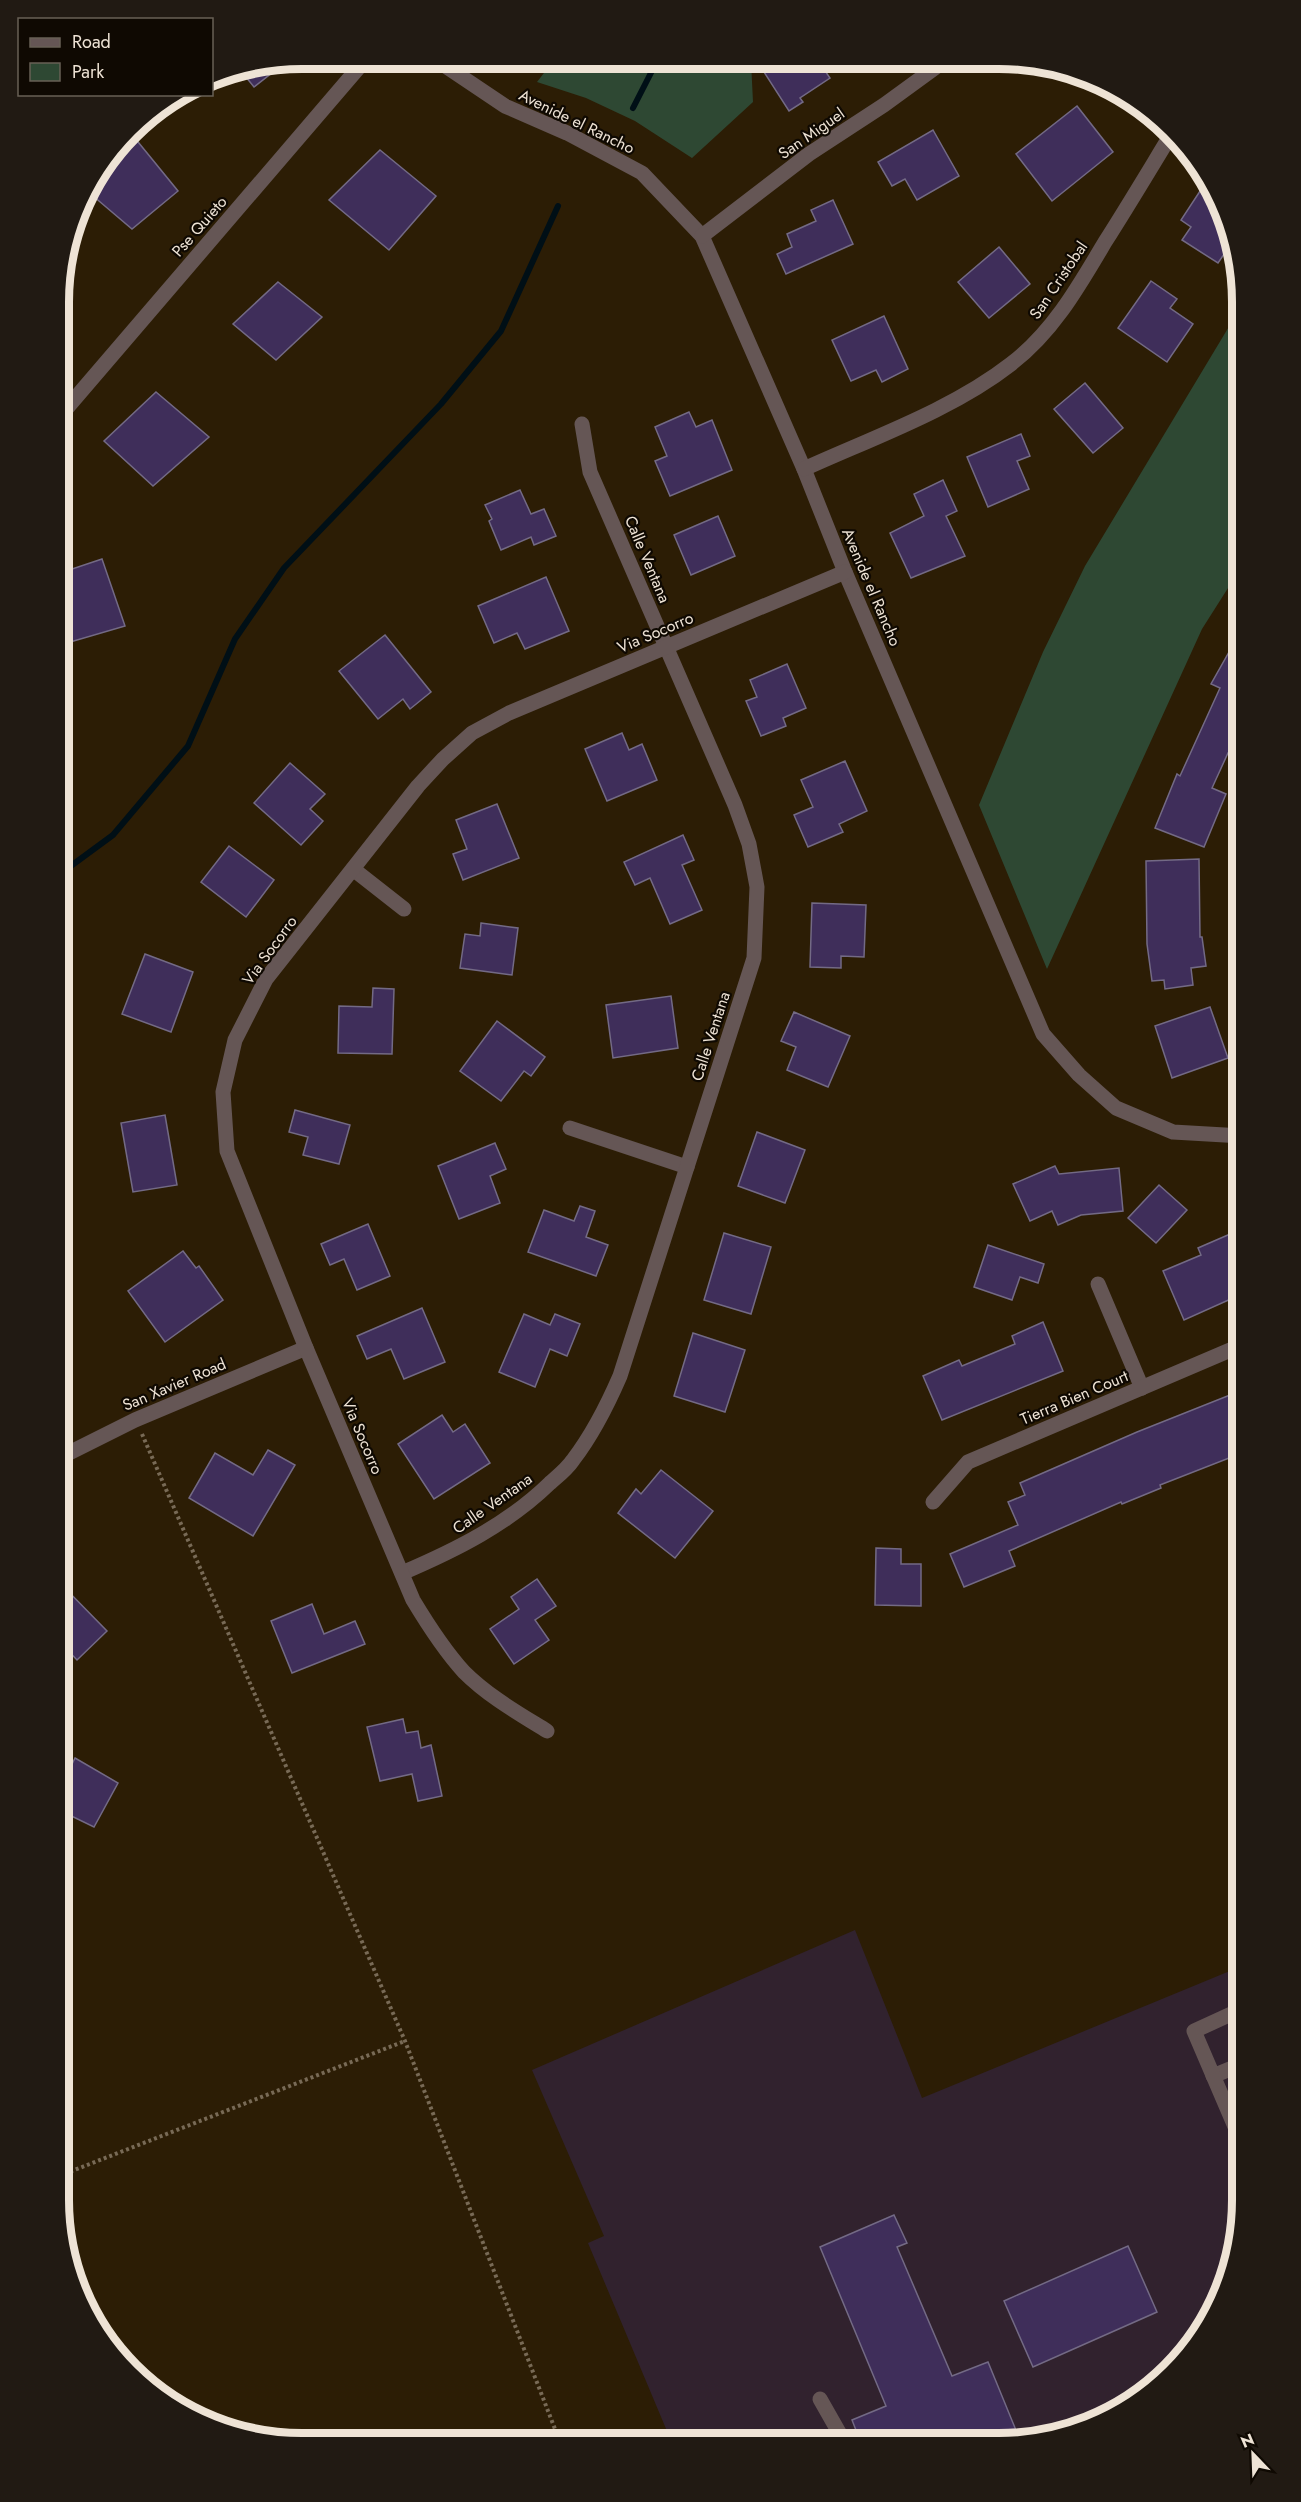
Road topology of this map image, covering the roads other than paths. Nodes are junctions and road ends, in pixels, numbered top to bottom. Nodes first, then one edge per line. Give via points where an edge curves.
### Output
1 (357, 69) edge
2 (450, 69) edge
3 (933, 69) edge
4 (1167, 141) edge
5 (702, 236) junction
6 (69, 406) edge
7 (582, 424) dead end
8 (804, 468) junction
9 (845, 572) junction
10 (667, 647) junction
11 (353, 869) junction
12 (404, 909) dead end
13 (570, 1128) dead end
14 (1232, 1135) edge
15 (687, 1167) junction
16 (1098, 1284) dead end
17 (306, 1348) junction
18 (1232, 1349) edge
19 (1142, 1388) junction
20 (69, 1453) edge
21 (933, 1502) dead end
22 (402, 1573) junction
23 (547, 1731) dead end
24 (1232, 2014) edge
25 (1232, 2068) edge
26 (1213, 2076) junction
27 (1232, 2113) edge
28 (819, 2399) dead end
29 (839, 2433) edge

1 - 6 street, Pse Quieto
2 - 5 street, Avenide el Rancho via 505,106 642,173
3 - 5 street, San Miguel via 809,154
4 - 8 street, San Cristobal via 1077,288 1046,332 1012,363 943,405
5 - 8 street, Avenide el Rancho
7 - 10 street, Calle Ventana via 590,472
8 - 9 street, Avenide el Rancho
9 - 10 street, Via Socorro
9 - 14 street, Avenide el Rancho via 1043,1034 1079,1075 1116,1108 1173,1132
10 - 11 street, Via Socorro via 509,713 472,733 418,786
10 - 15 street, Calle Ventana via 735,805 749,844 757,887 754,958
11 - 12 street
11 - 17 street, Via Socorro via 266,979 235,1040 223,1092 227,1151
13 - 15 street
15 - 22 street, Calle Ventana via 620,1376 602,1418 572,1462 536,1497 494,1527 449,1553
16 - 19 street
17 - 20 street, San Xavier Road via 135,1419
17 - 22 street, Via Socorro
18 - 19 street, Tierra Bien Court
19 - 21 street, Tierra Bien Court via 968,1462
22 - 23 street, Via Socorro via 429,1628 464,1672 508,1707
24 - 26 street via 1194,2031
25 - 26 street
26 - 27 street
28 - 29 street

